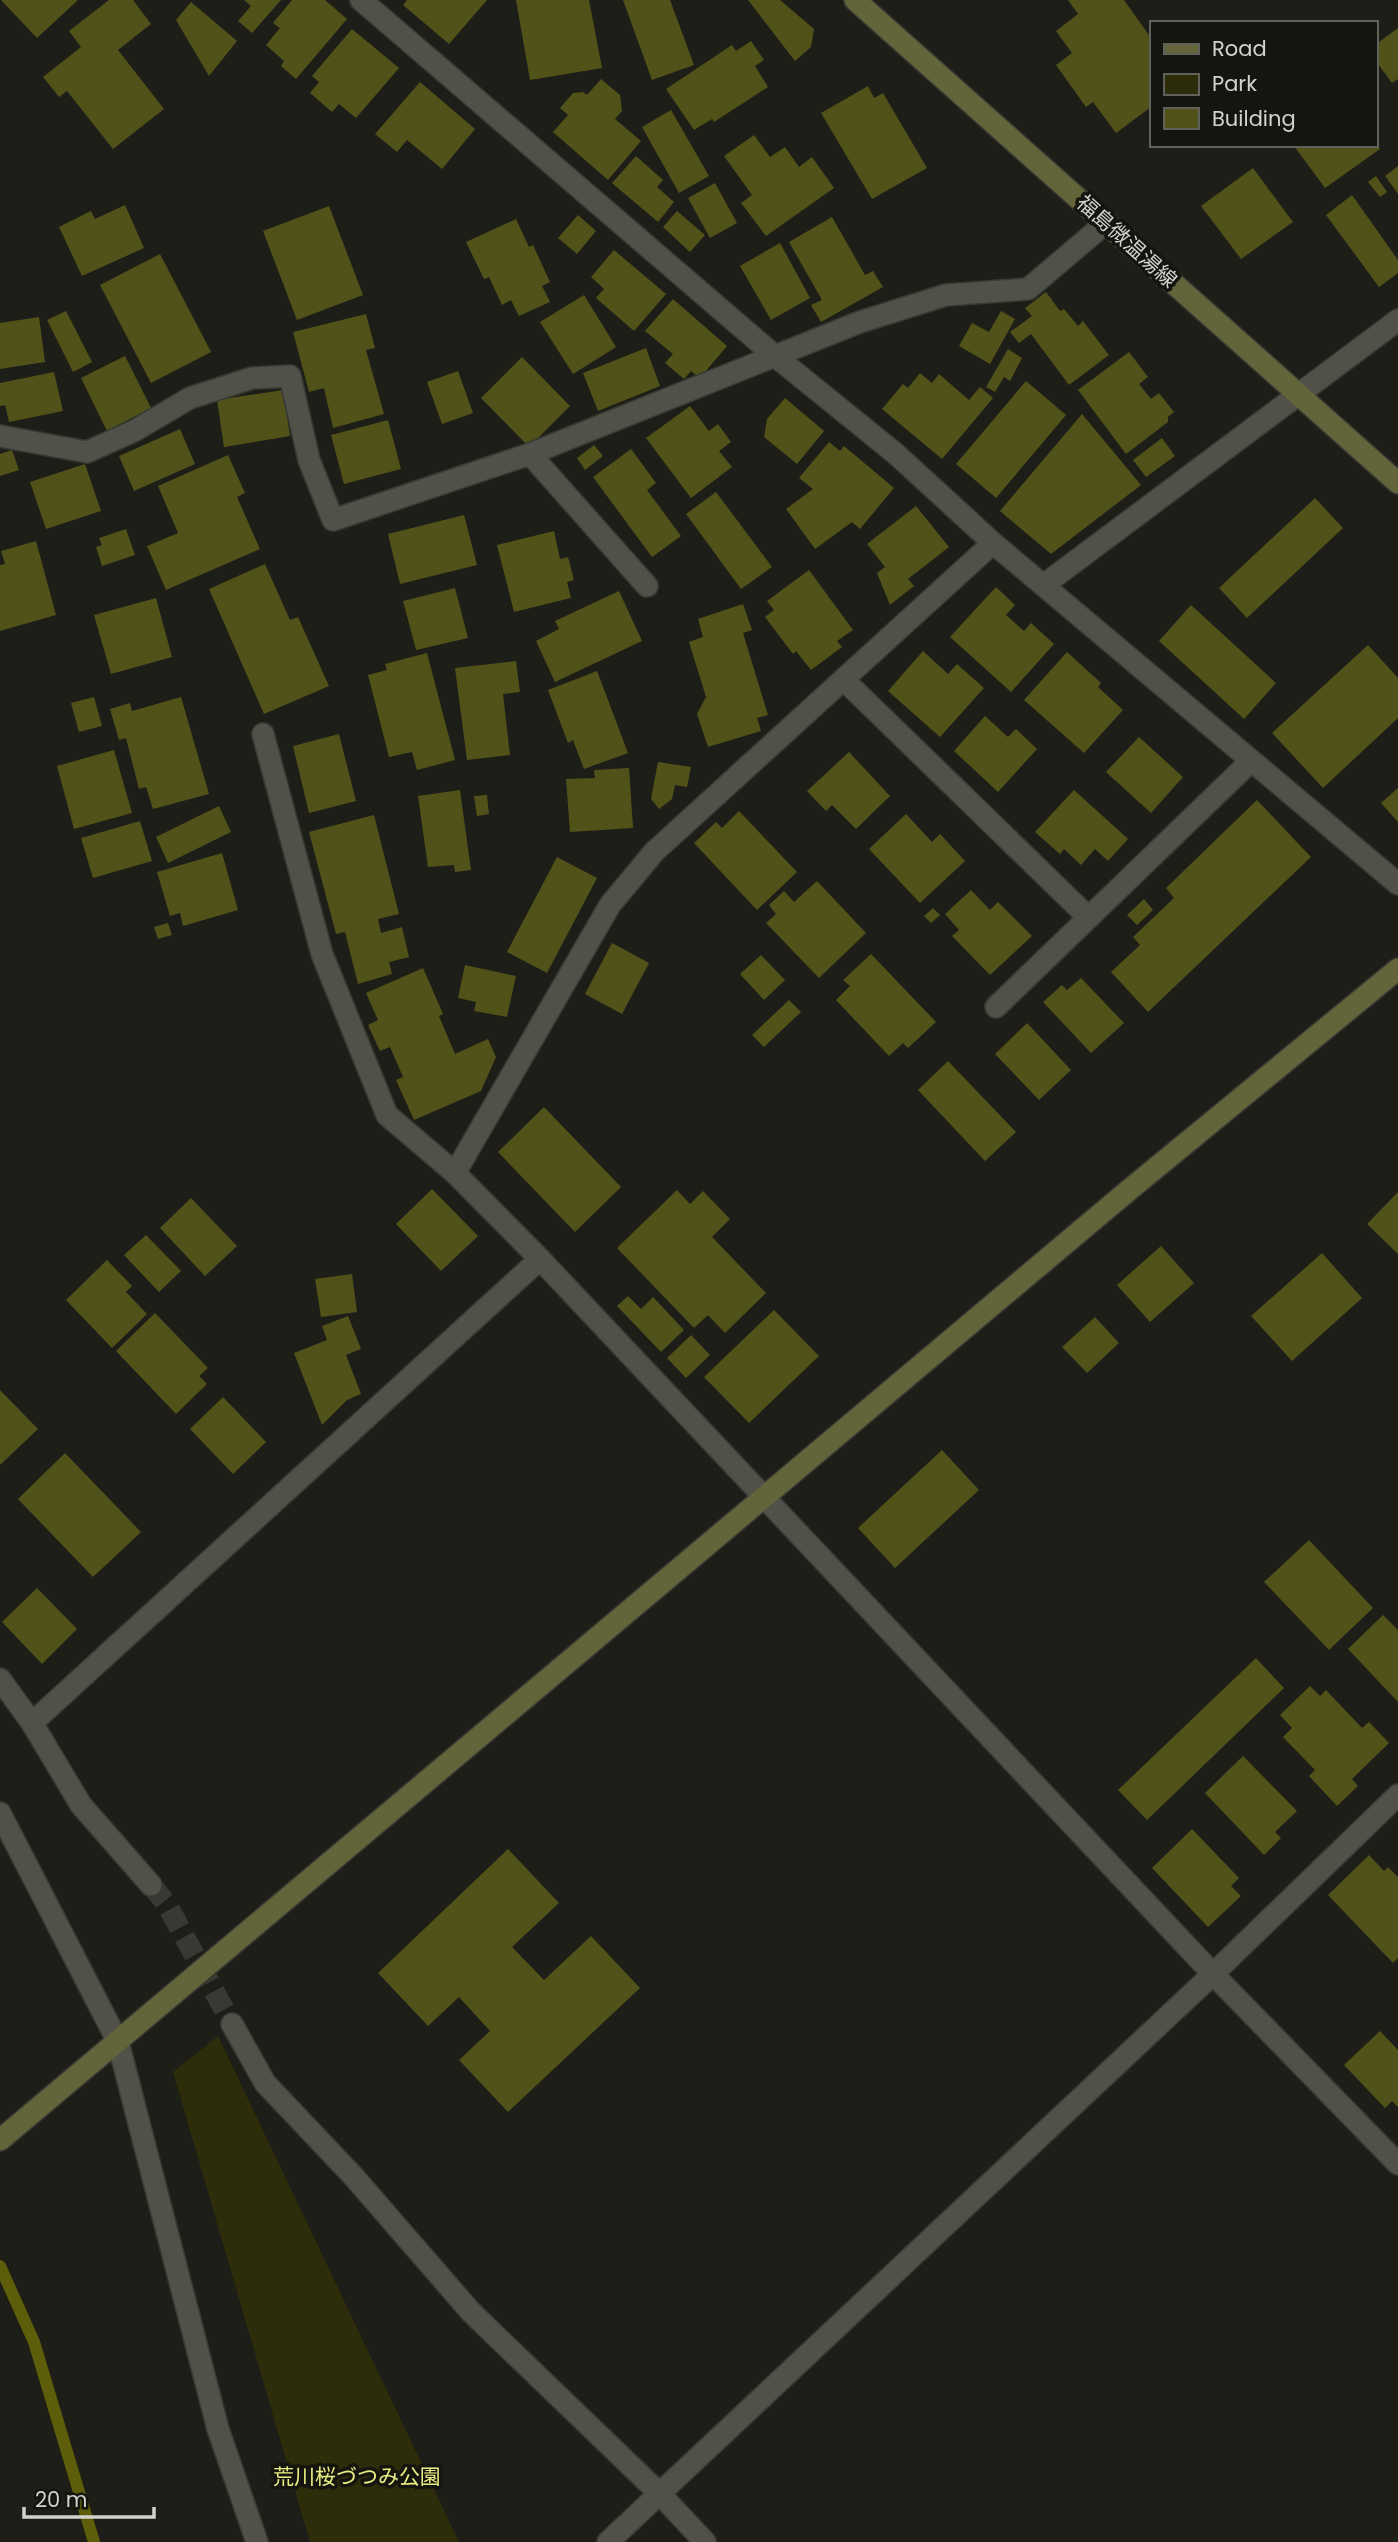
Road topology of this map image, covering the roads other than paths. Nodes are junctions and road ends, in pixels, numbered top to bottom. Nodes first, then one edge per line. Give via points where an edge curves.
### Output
1 (362, 0) edge
2 (855, 0) edge
3 (1107, 222) junction
4 (1398, 320) edge
5 (775, 356) junction
6 (1298, 393) junction
7 (0, 436) edge
8 (530, 454) junction
9 (1398, 483) edge
10 (993, 543) junction
11 (1045, 584) junction
12 (647, 586) dead end
13 (844, 680) junction
14 (263, 734) dead end
15 (1251, 761) junction
16 (1398, 884) edge
17 (1088, 917) junction
18 (1398, 969) edge
19 (996, 1007) dead end
20 (455, 1173) junction
21 (540, 1259) junction
22 (766, 1497) junction
23 (0, 1679) edge
24 (32, 1723) junction
25 (1398, 1795) edge
26 (0, 1813) edge
27 (151, 1885) tunnel mouth
28 (1213, 1974) junction
29 (232, 2024) tunnel mouth
30 (113, 2047) junction
31 (0, 2140) edge
32 (1398, 2164) edge
33 (660, 2494) junction
34 (257, 2542) edge
35 (608, 2542) edge
36 (705, 2542) edge

1 - 5 street
2 - 3 street, 福島微温湯線
3 - 5 street via 1028,289 984,290 926,300
3 - 6 street, 福島微温湯線
4 - 6 street
5 - 8 street
5 - 10 street via 896,454
6 - 9 street, 福島微温湯線
6 - 11 street
7 - 8 street via 87,452 190,398 252,378 290,376 309,460 333,520
8 - 12 street
10 - 11 street
10 - 13 street
11 - 15 street
13 - 17 street
13 - 20 street via 654,852 610,905
14 - 20 street via 322,954 387,1115
15 - 16 street
15 - 17 street
17 - 19 street
18 - 22 street
20 - 21 street
21 - 22 street
21 - 24 street
22 - 28 street
22 - 30 street
23 - 24 street
24 - 27 street via 81,1805
25 - 28 street
26 - 30 street
28 - 32 street
28 - 33 street
29 - 33 street via 265,2083 471,2312
30 - 31 street
30 - 34 street via 218,2430
33 - 35 street
33 - 36 street

